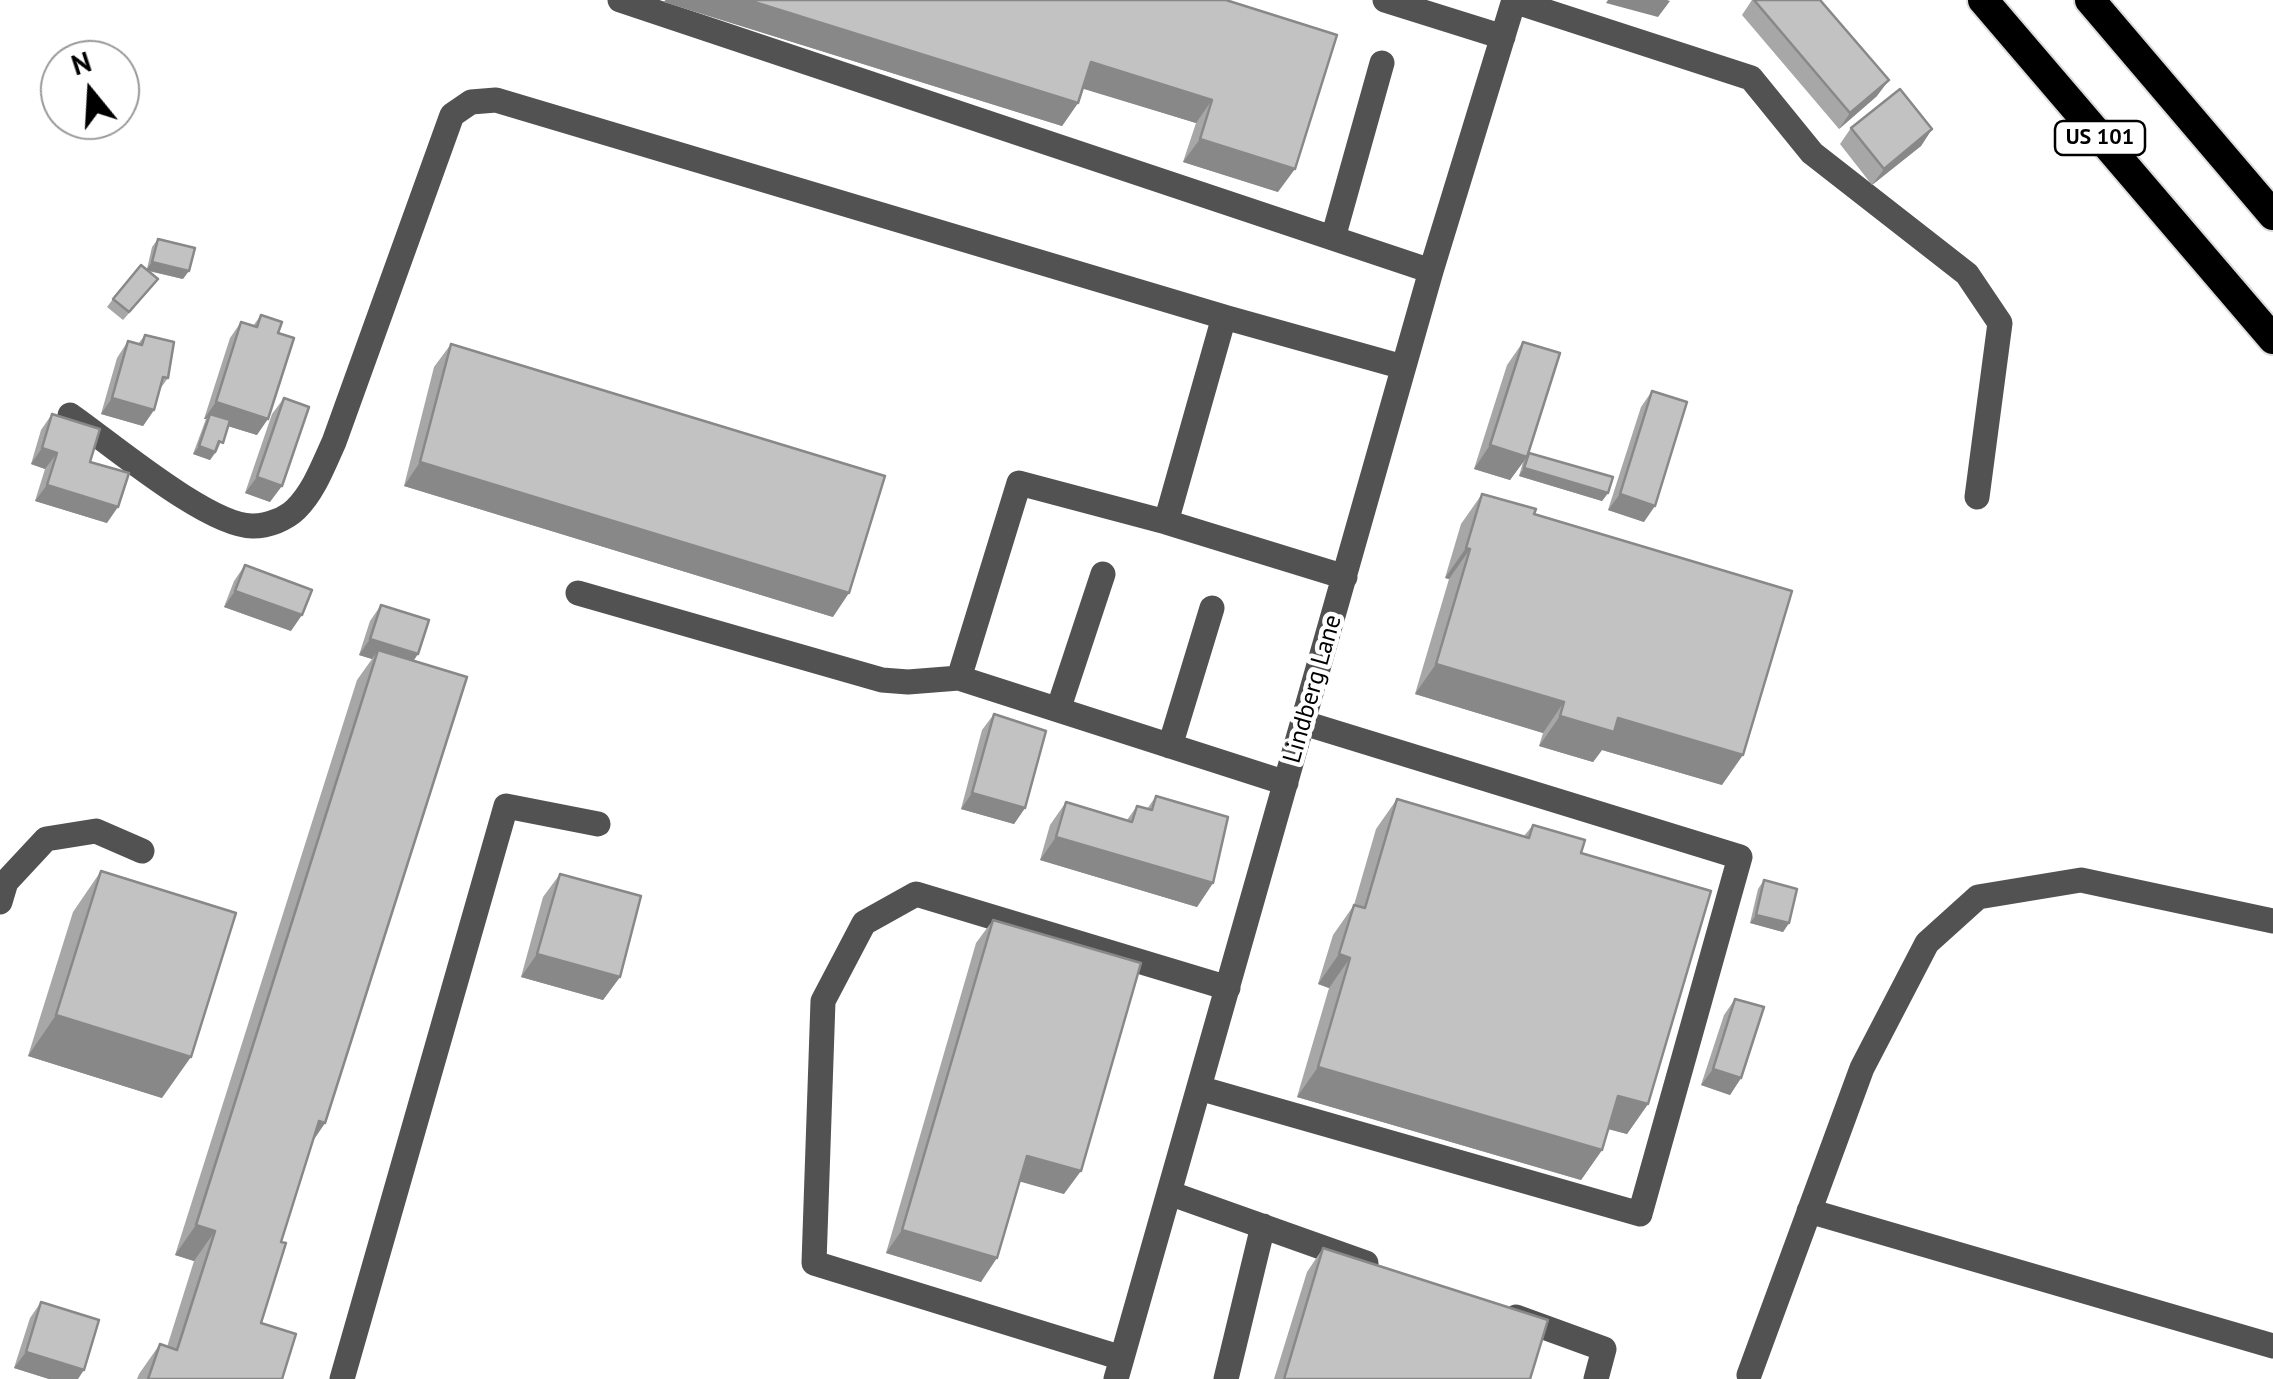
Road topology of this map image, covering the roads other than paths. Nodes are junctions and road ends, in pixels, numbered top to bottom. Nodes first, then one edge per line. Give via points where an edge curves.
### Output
1 (620, 0) edge
2 (1385, 0) edge
3 (1514, 0) edge
4 (1983, 0) edge
5 (2090, 0) edge
6 (1503, 36) junction
7 (1382, 63) dead end
8 (2273, 215) edge
9 (1333, 238) junction
10 (1431, 271) junction
11 (1224, 317) junction
12 (2273, 339) edge
13 (1403, 368) junction
14 (70, 415) edge
15 (1977, 496) dead end
16 (1166, 522) junction
17 (1103, 574) dead end
18 (1345, 577) junction
19 (578, 593) dead end
20 (1212, 608) dead end
21 (959, 678) junction
22 (1058, 710) junction
23 (1304, 723) junction
24 (1170, 746) junction
25 (1286, 783) junction
26 (598, 824) dead end
27 (142, 850) dead end
28 (0, 902) edge
29 (2273, 921) edge
30 (1228, 988) junction
31 (1199, 1088) junction
32 (1169, 1193) junction
33 (1810, 1211) junction
34 (1263, 1226) junction
35 (1389, 1272) edge
36 (1496, 1310) edge
37 (2273, 1346) edge
38 (1119, 1369) edge
39 (1755, 1378) edge
40 (342, 1379) edge
41 (1226, 1379) edge
42 (1596, 1379) edge

1 - 9 street
2 - 6 street
3 - 6 street, Lindberg Lane
3 - 15 street via 1751,78 1812,153 1967,274 2000,323
4 - 12 highway, US 101
5 - 8 highway, US 101
6 - 10 street, Lindberg Lane
7 - 9 street
9 - 10 street
10 - 13 street, Lindberg Lane
11 - 13 street
11 - 14 street via 496,100 471,102 452,115 334,442 295,510 254,526 232,522 200,507
11 - 16 street
13 - 18 street, Lindberg Lane
16 - 18 street
16 - 21 street via 1018,483
17 - 22 street
18 - 23 street, Lindberg Lane
19 - 21 street via 882,680
20 - 24 street
21 - 22 street
22 - 24 street
23 - 25 street, Lindberg Lane
23 - 31 street via 1740,857 1640,1214
24 - 25 street
25 - 30 street, Lindberg Lane
26 - 40 street via 506,806
27 - 28 street via 96,831 46,838 6,882
29 - 33 street via 2081,880 1978,897 1927,943 1862,1068
30 - 31 street, Lindberg Lane
30 - 38 street via 916,894 864,924 823,1002 814,1263
31 - 32 street, Lindberg Lane
32 - 34 street
32 - 38 street, Lindberg Lane
33 - 37 street
33 - 39 street
34 - 35 street
34 - 41 street
36 - 42 street via 1604,1349

